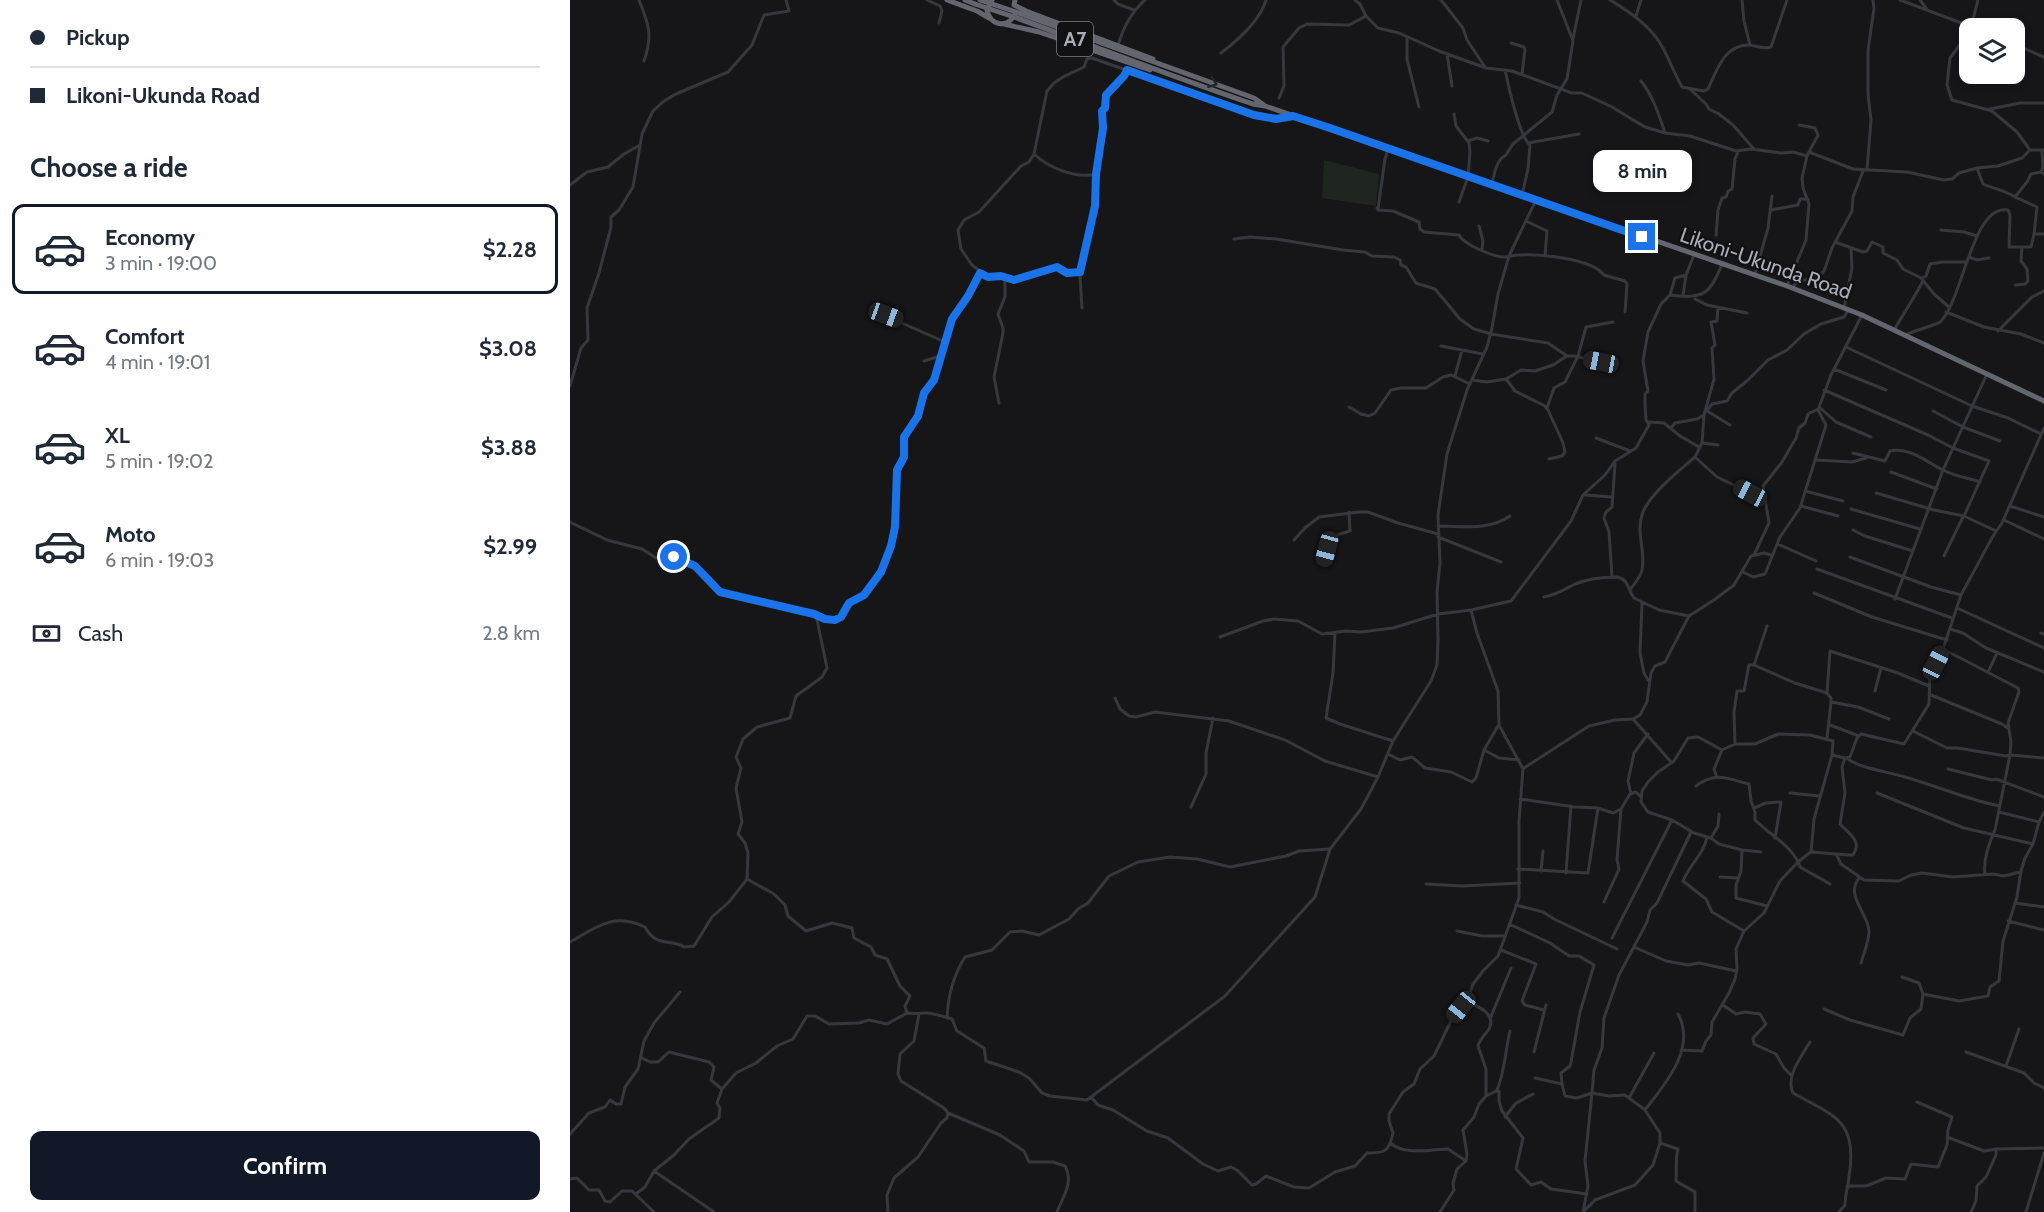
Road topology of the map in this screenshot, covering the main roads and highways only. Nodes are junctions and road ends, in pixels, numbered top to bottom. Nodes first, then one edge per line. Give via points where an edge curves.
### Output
1 (947, 0) edge
2 (965, 0) edge
3 (980, 0) edge
4 (992, 0) edge
5 (1013, 2) edge
6 (989, 18) junction
7 (1004, 24) junction
8 (1137, 59) junction
9 (1160, 63) junction
10 (1157, 72) junction
11 (1265, 106) junction
12 (2044, 401) edge

1 - 6 highway
2 - 8 highway, Likoni-Ukunda Road / A7, bridge
3 - 8 highway, Likoni-Ukunda Road / A7, bridge
4 - 6 highway via 987,10
5 - 7 highway via 1014,16
5 - 9 highway
6 - 7 highway
7 - 10 highway
8 - 9 highway, Likoni-Ukunda Road / A7
8 - 10 highway, Likoni-Ukunda Road / A7
9 -> 11 highway, Likoni-Ukunda Road / A7 via 1254,98
10 - 11 highway, Likoni-Ukunda Road / A7
11 - 12 highway, Likoni-Ukunda Road / A7 via 1790,287 1862,315

